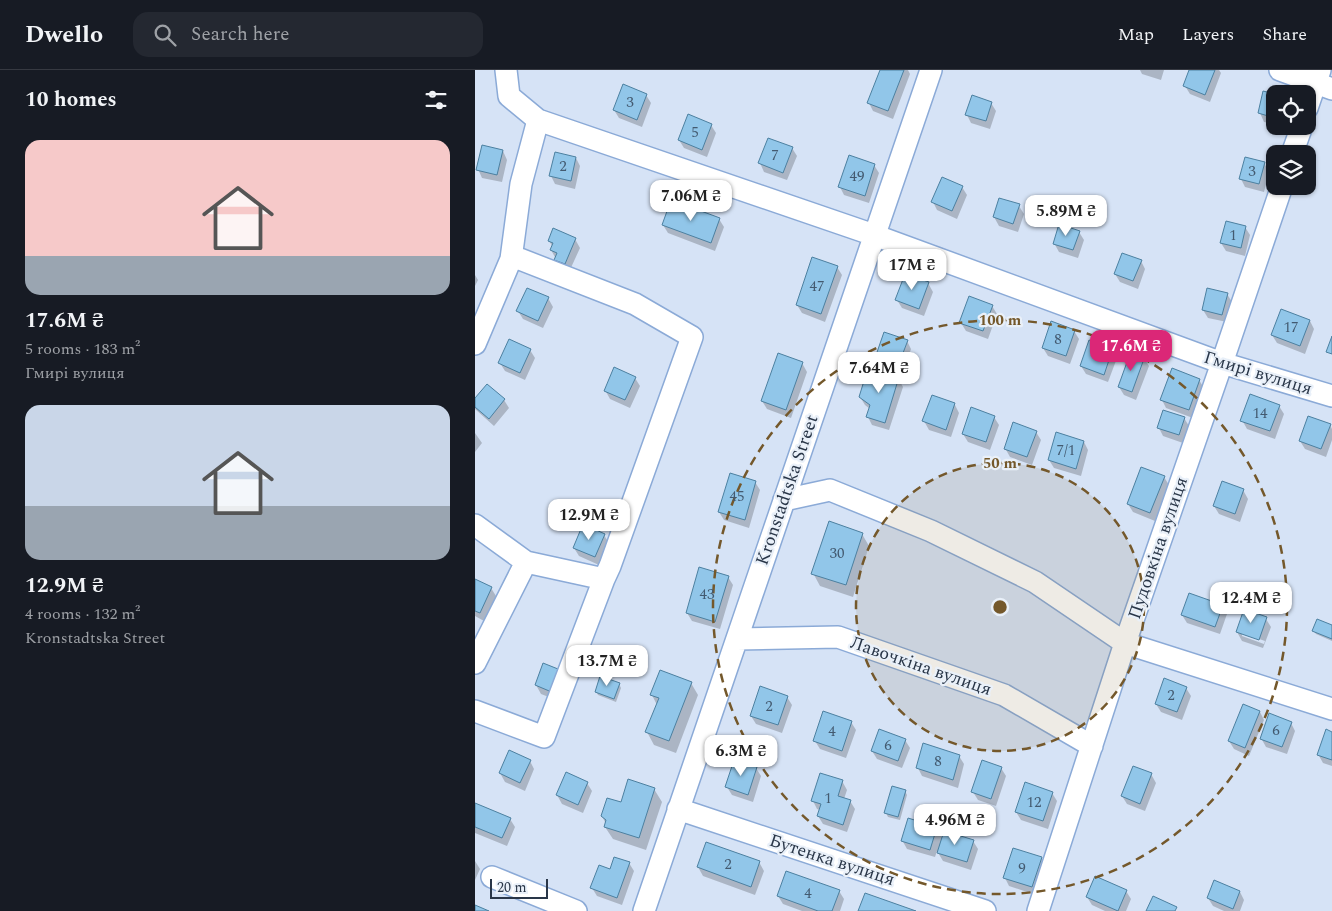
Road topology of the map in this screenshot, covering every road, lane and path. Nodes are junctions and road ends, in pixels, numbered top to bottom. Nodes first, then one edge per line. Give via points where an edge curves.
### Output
1 (506, 70) edge
2 (931, 70) edge
3 (1279, 70) edge
4 (1323, 80) edge
5 (1316, 92) edge
6 (538, 120) junction
7 (1278, 195) edge
8 (874, 235) junction
9 (512, 256) junction
10 (475, 344) edge
11 (1222, 364) junction
12 (1332, 396) edge
13 (784, 500) junction
14 (475, 525) edge
15 (526, 562) junction
16 (604, 579) junction
17 (737, 638) junction
18 (1125, 643) junction
19 (475, 663) edge
20 (1332, 709) edge
21 (475, 711) edge
22 (1092, 746) junction
23 (678, 809) junction
24 (492, 878) dead end
25 (576, 911) edge
26 (644, 911) edge
27 (985, 911) edge
28 (1038, 911) edge

1 - 6 street, Гмирі вулиця via 509,96
2 - 8 street, Kronstadtska Street
3 - 4 street
4 - 5 street
6 - 8 street, Гмирі вулиця
6 - 9 street via 521,184
7 - 11 street, Пудовкіна вулиця
8 - 11 street, Гмирі вулиця
8 - 13 street, Kronstadtska Street
9 - 10 street
9 - 16 street via 635,304 692,337
11 - 12 street, Гмирі вулиця
11 - 18 street, Пудовкіна вулиця
13 - 17 street, Kronstadtska Street
13 - 18 street via 830,490 931,531 1035,582
14 - 15 street
15 - 16 street
15 - 19 street
16 - 21 street via 544,738
17 - 22 street, Лавочкіна вулиця via 838,637 1004,695
17 - 23 street, Kronstadtska Street
18 - 20 street
18 - 22 street, Пудовкіна вулиця
22 - 28 street, Пудовкіна вулиця
23 - 26 street, Kronstadtska Street
23 - 27 street, Бутенка вулиця
24 - 25 street

